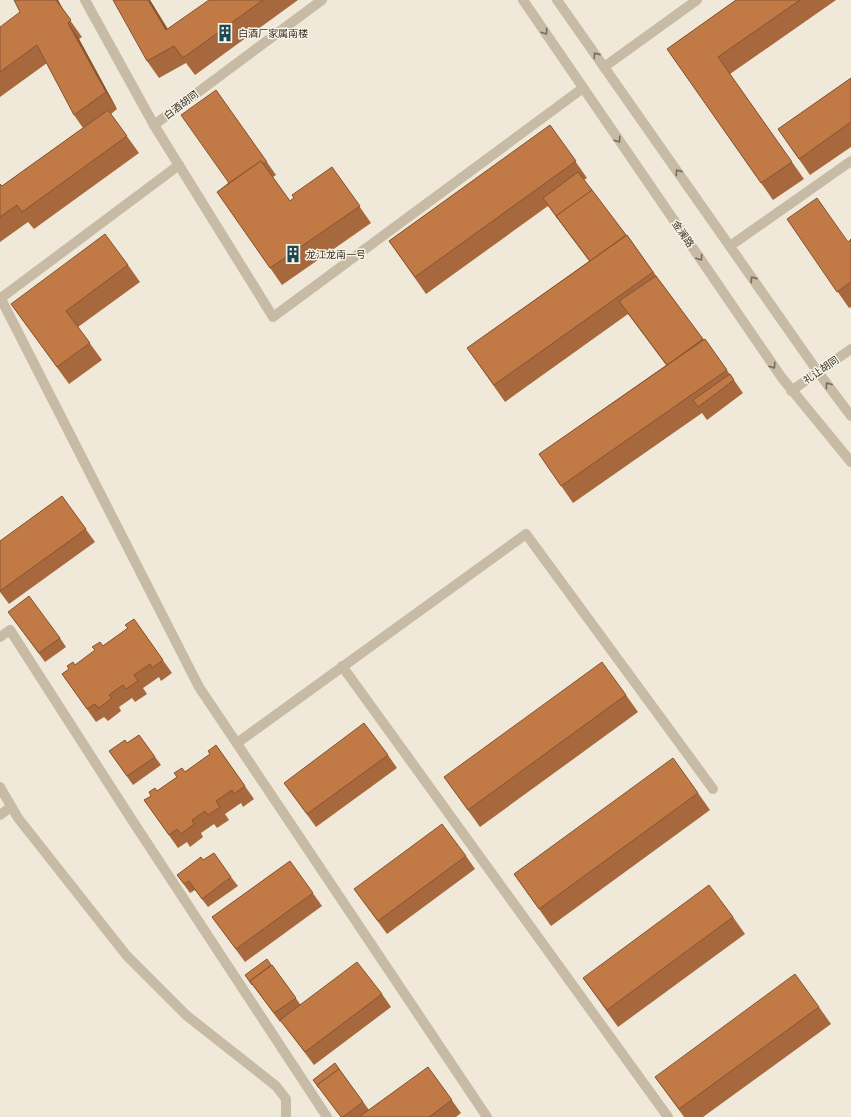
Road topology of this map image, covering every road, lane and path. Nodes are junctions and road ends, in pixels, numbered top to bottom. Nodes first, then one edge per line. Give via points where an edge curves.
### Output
1 (85, 0) edge
2 (322, 0) edge
3 (523, 0) edge
4 (557, 0) edge
5 (697, 0) edge
6 (604, 67) junction
7 (583, 88) junction
8 (154, 125) junction
9 (851, 160) edge
10 (179, 165) junction
11 (730, 246) junction
12 (0, 298) edge
13 (851, 349) edge
14 (818, 372) junction
15 (791, 391) junction
16 (851, 416) edge
17 (851, 462) edge
18 (0, 637) edge
19 (342, 666) junction
20 (237, 743) junction
21 (0, 787) edge
22 (713, 789) dead end
23 (11, 807) junction
24 (0, 815) edge
25 (286, 1117) edge
26 (328, 1117) edge
27 (487, 1117) edge
28 (668, 1117) edge

1 - 8 street, 白酒胡同
2 - 8 street, 白酒胡同
3 -> 7 street, 金澜路
6 -> 4 street
5 - 6 street
11 -> 6 street
7 - 10 street via 273,317
7 -> 15 street, 金澜路
8 - 10 street
9 - 11 street
10 - 12 street
14 -> 11 street
12 - 20 street via 199,687
13 - 14 street, 礼让胡同
14 - 15 street, 礼让胡同
16 -> 14 street
15 - 17 street, 金澜路
18 - 26 street via 10,630
19 - 20 street
19 - 22 street via 526,534
19 - 28 street
20 - 27 street
21 - 23 street
23 - 24 street
23 - 25 street via 127,956 186,1015 276,1086 286,1099

